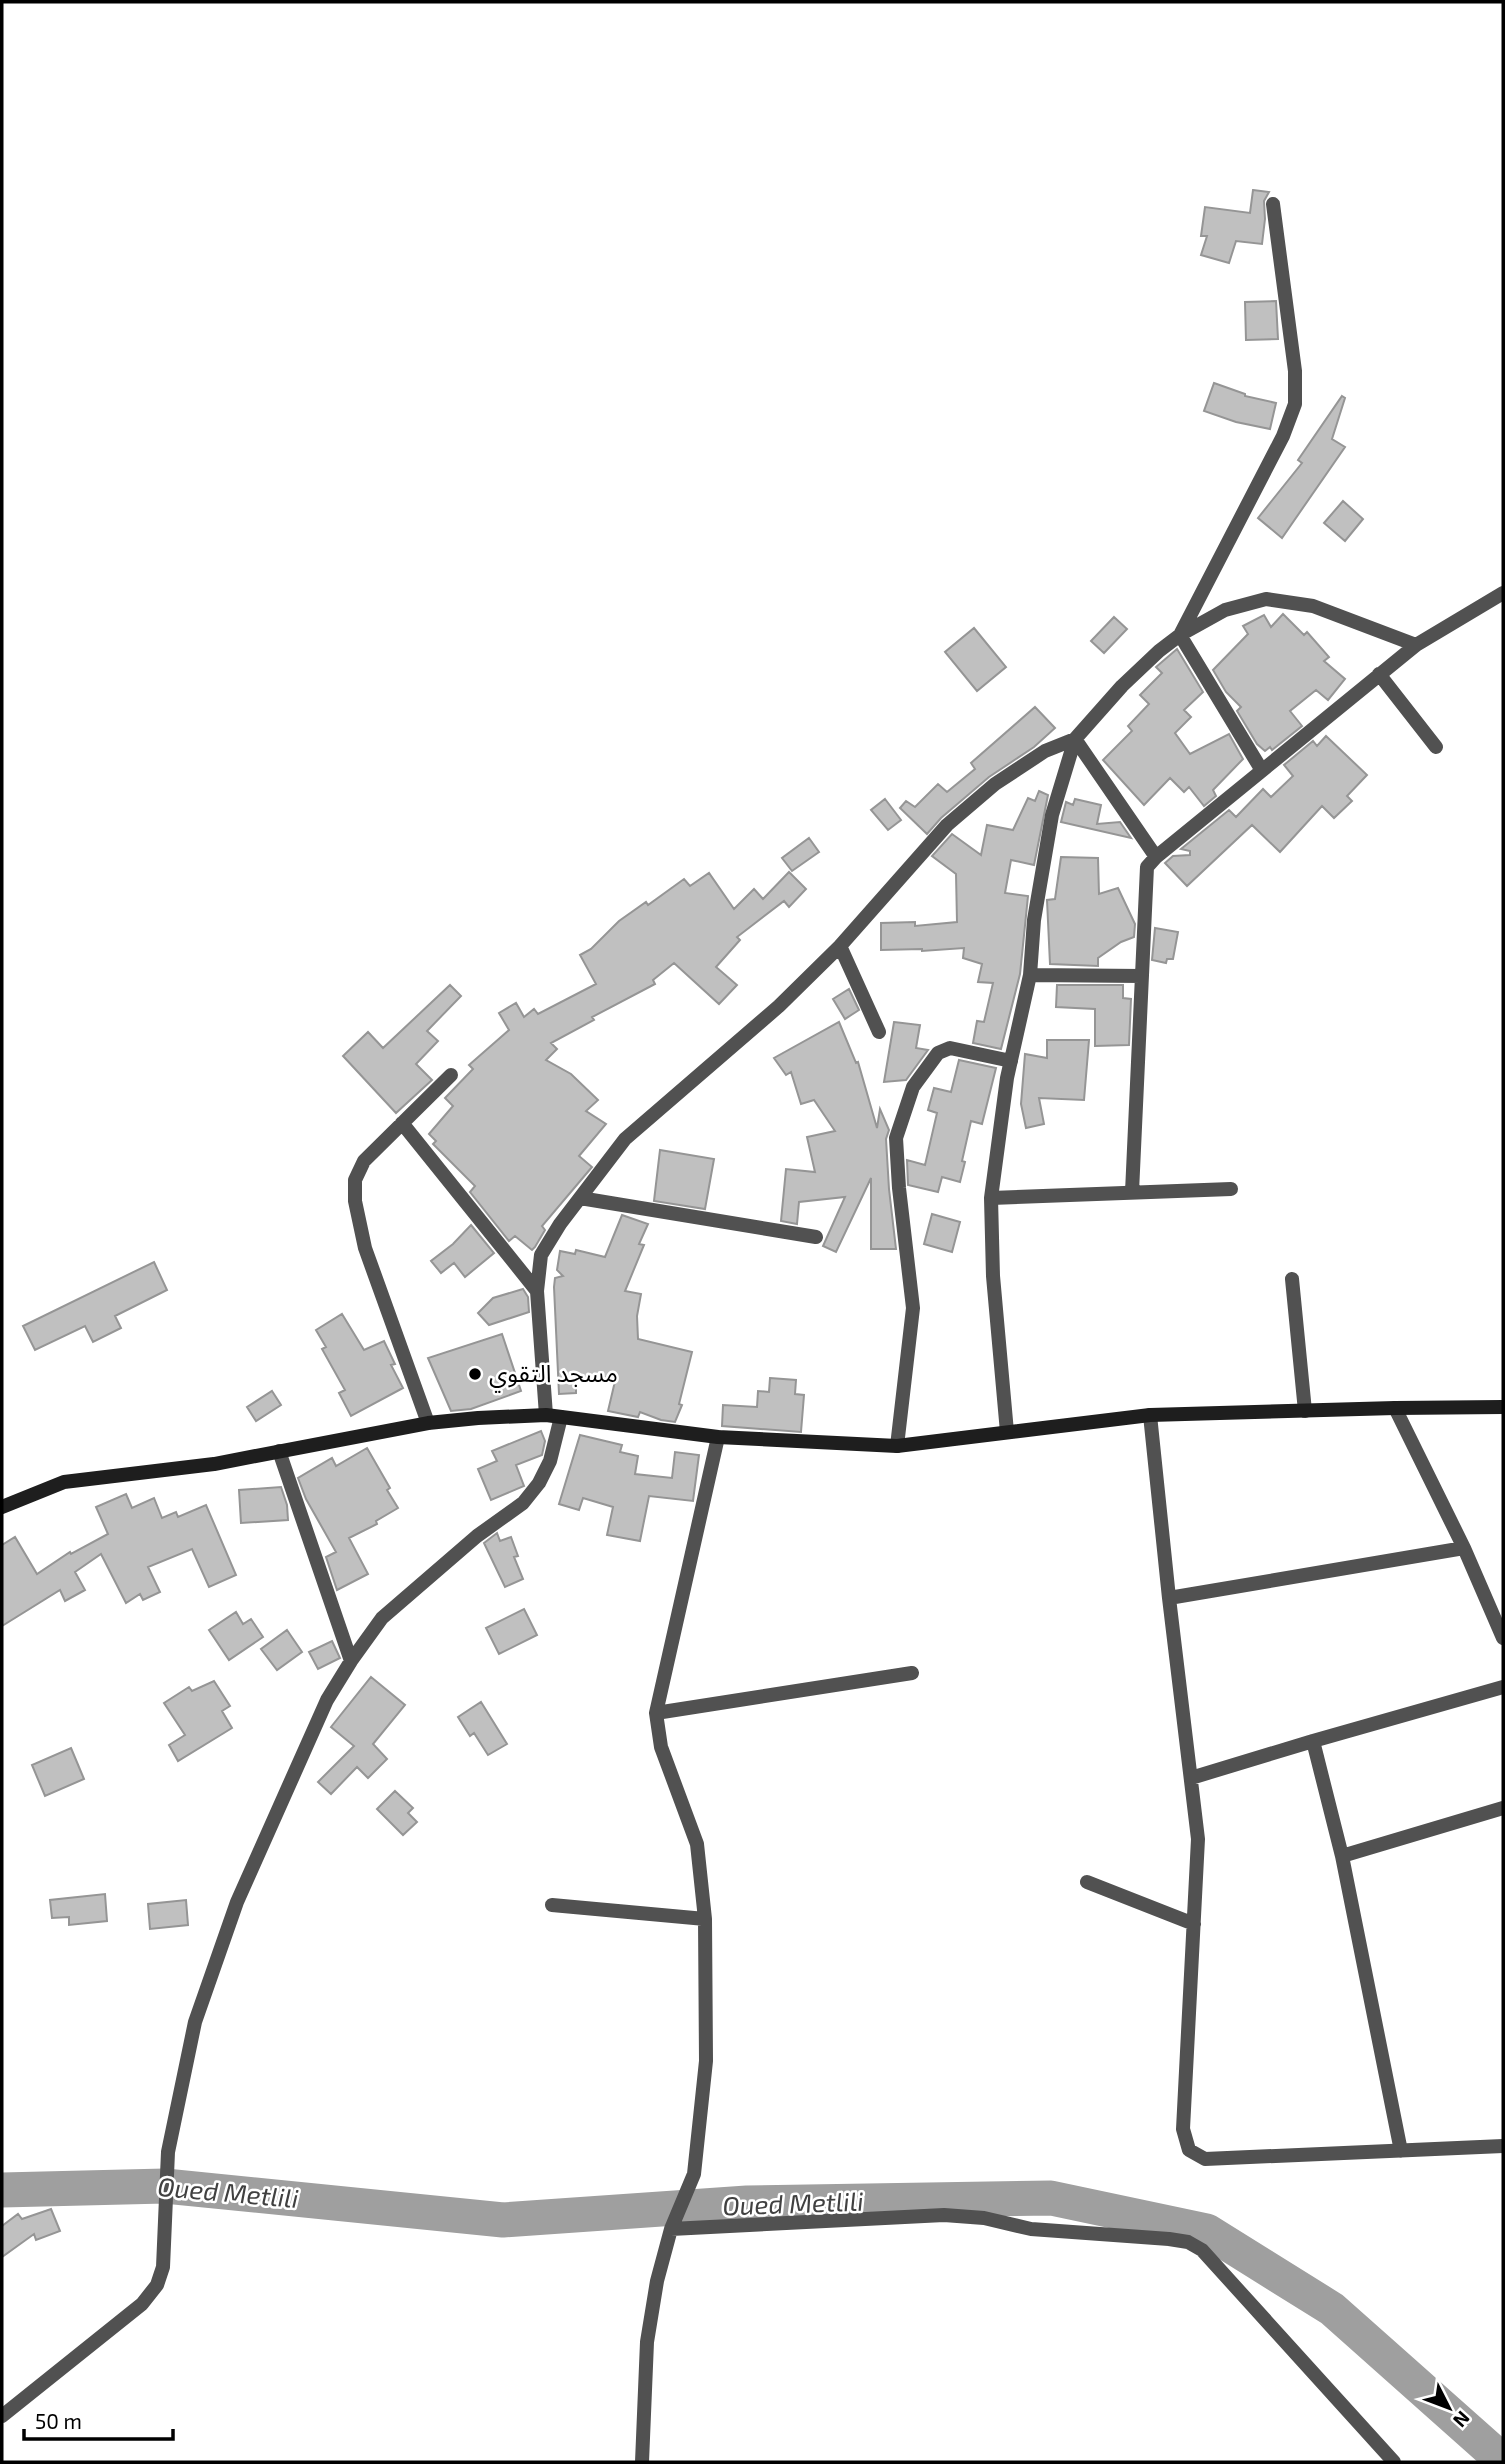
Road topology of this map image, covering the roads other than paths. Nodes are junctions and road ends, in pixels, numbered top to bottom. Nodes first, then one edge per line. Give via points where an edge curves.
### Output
1 (1273, 204) dead end
2 (1503, 593) edge
3 (1180, 635) junction
4 (1416, 645) junction
5 (1379, 674) junction
6 (1075, 739) junction
7 (1436, 747) dead end
8 (1261, 769) junction
9 (1156, 857) junction
10 (840, 946) junction
11 (1030, 975) junction
12 (1142, 976) junction
13 (880, 1032) dead end
14 (1011, 1061) junction
15 (451, 1075) dead end
16 (402, 1123) junction
17 (1231, 1189) dead end
18 (1132, 1192) junction
19 (579, 1198) junction
20 (991, 1198) junction
21 (816, 1237) dead end
22 (1292, 1279) dead end
23 (537, 1291) junction
24 (1395, 1408) junction
25 (1503, 1408) edge
26 (1305, 1411) junction
27 (1150, 1415) junction
28 (553, 1416) junction
29 (428, 1423) junction
30 (1007, 1432) junction
31 (718, 1437) junction
32 (897, 1446) junction
33 (279, 1451) junction
34 (2, 1507) edge
35 (1464, 1548) junction
36 (1168, 1598) junction
37 (1503, 1638) edge
38 (351, 1661) junction
39 (912, 1673) dead end
40 (1503, 1687) edge
41 (656, 1713) junction
42 (1313, 1741) junction
43 (1191, 1778) junction
44 (1503, 1808) edge
45 (1342, 1856) junction
46 (1087, 1882) dead end
47 (552, 1905) dead end
48 (705, 1919) junction
49 (1194, 1924) junction
50 (1503, 2146) edge
51 (1401, 2151) junction
52 (671, 2229) junction
53 (2, 2416) edge
54 (642, 2462) edge
55 (1394, 2462) edge

1 - 3 street via 1295,370 1295,404 1283,436
2 - 4 street
3 - 4 street via 1225,610 1266,600 1313,606
3 - 6 street via 1122,686
3 - 8 street
4 - 5 street
5 - 7 street
5 - 8 street
6 - 9 street
6 - 10 street via 1045,751 995,784 947,825
6 - 11 street via 1052,815 1034,920
8 - 9 street
9 - 12 street via 1147,867
10 - 13 street
10 - 19 street via 779,1006 625,1139
11 - 12 street
11 - 14 street
12 - 18 street
14 - 20 street
14 - 32 street via 950,1048 938,1053 913,1087 896,1138 913,1308
15 - 16 street
16 - 23 street
16 - 29 street via 364,1161 355,1180 355,1201 365,1248
17 - 18 street
18 - 20 street
19 - 21 street
19 - 23 street via 541,1255
20 - 30 street
22 - 26 street
23 - 28 street
24 - 25 main road
24 - 26 main road
24 - 35 street
26 - 27 main road
27 - 30 main road
27 - 36 street
28 - 29 main road
28 - 31 main road
28 - 38 street via 550,1461 523,1503 477,1536 382,1618
29 - 33 main road
30 - 32 main road
31 - 32 main road
31 - 41 street
33 - 34 main road via 214,1464 64,1482
33 - 38 street
35 - 36 street
35 - 37 street
36 - 43 street
38 - 53 street via 327,1700 237,1902 195,2022 168,2152 163,2267 157,2285 142,2304
39 - 41 street
40 - 42 street
41 - 48 street via 661,1747 697,1844
42 - 43 street
42 - 45 street
43 - 49 street via 1198,1839
44 - 45 street
45 - 51 street
46 - 49 street
47 - 48 street
48 - 52 street via 706,2061 694,2174
49 - 51 street via 1183,2129 1189,2150 1205,2160
50 - 51 street
52 - 54 street via 648,2342
52 - 55 street via 944,2215 1031,2229 1188,2242 1202,2250

